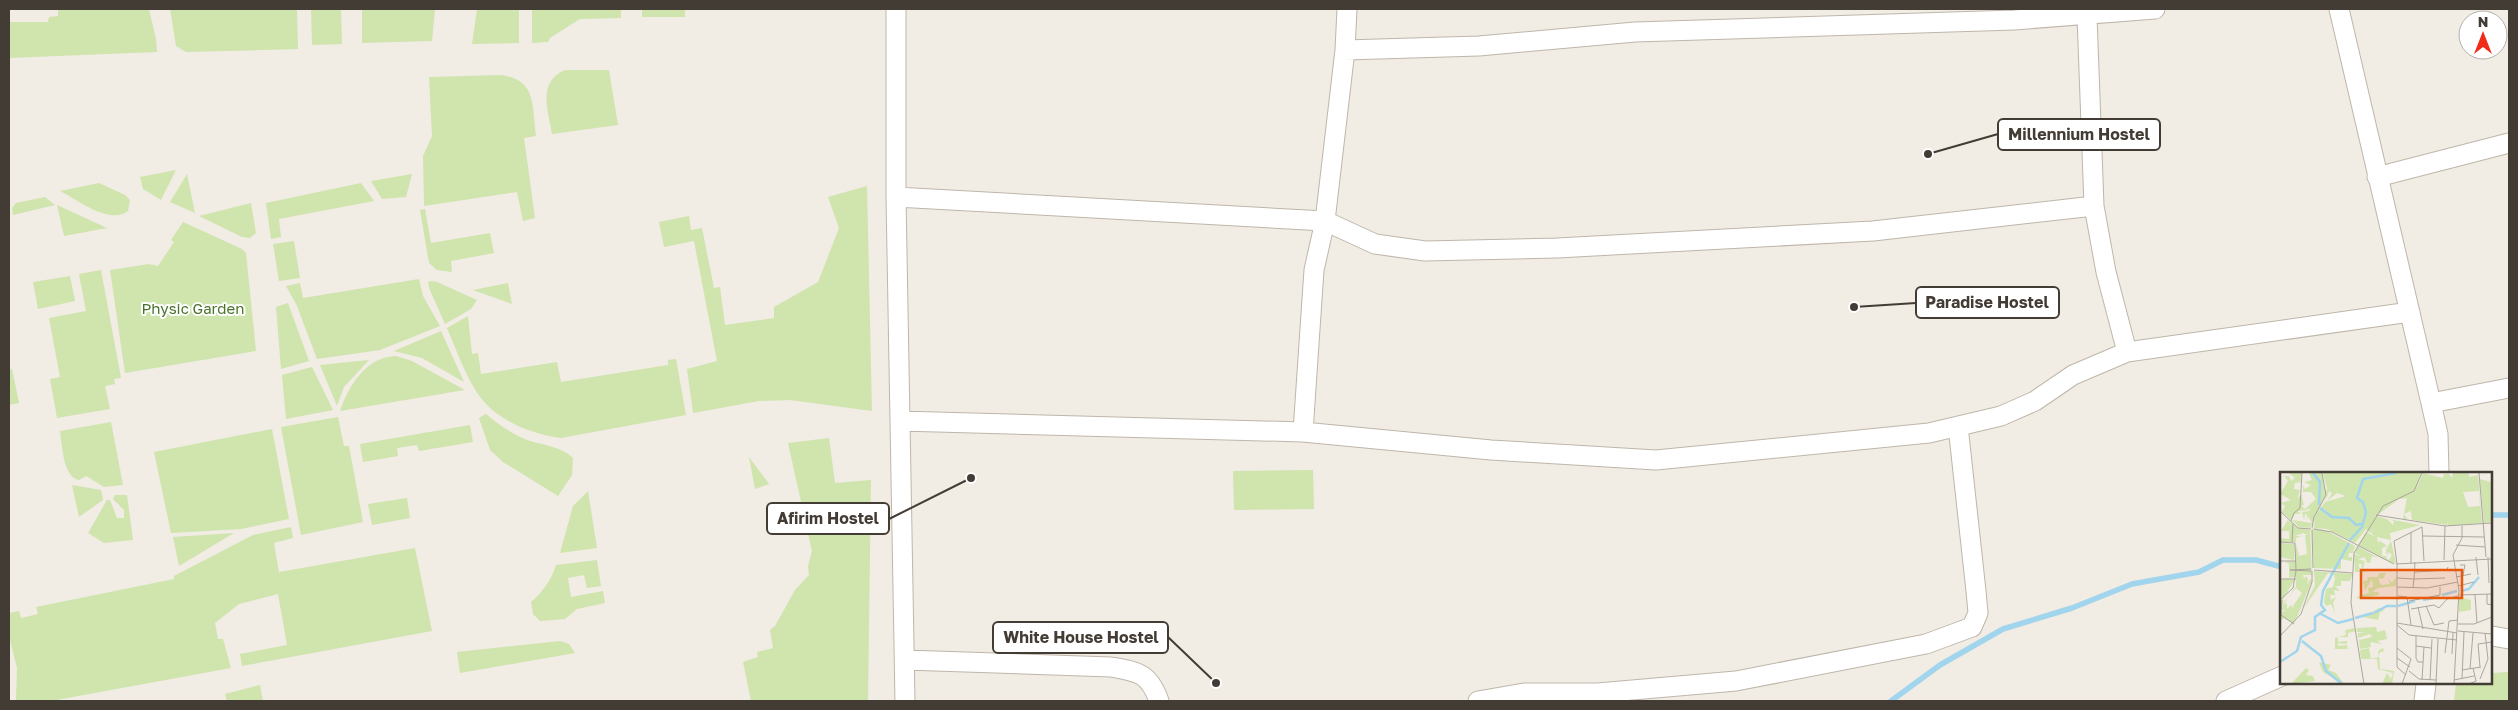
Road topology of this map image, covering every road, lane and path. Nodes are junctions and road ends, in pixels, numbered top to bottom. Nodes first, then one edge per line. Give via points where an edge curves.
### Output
1 (896, 9) edge
2 (1347, 9) edge
3 (2155, 9) edge
4 (2339, 9) edge
5 (2087, 16) junction
6 (1345, 50) junction
7 (2509, 143) edge
8 (2377, 177) junction
9 (896, 197) junction
10 (2094, 206) junction
11 (1324, 220) junction
12 (2410, 312) junction
13 (2127, 352) junction
14 (2509, 388) edge
15 (2432, 403) junction
16 (900, 421) junction
17 (1958, 426) junction
18 (1303, 432) junction
19 (2439, 472) edge
20 (2493, 636) edge
21 (2509, 639) edge
22 (905, 660) junction
23 (2280, 677) edge
24 (2426, 685) edge
25 (905, 701) edge
26 (1159, 701) edge
27 (1478, 701) edge
28 (2226, 701) edge
29 (2424, 701) edge

1 - 9 street
2 - 6 street
3 - 5 street
4 - 8 street
5 - 6 street via 1635,32 1479,46
5 - 10 street
6 - 11 street
7 - 8 street
8 - 12 street
9 - 11 street
9 - 16 street
10 - 11 street via 1873,231 1557,248 1435,251 1375,244
10 - 13 street via 2106,272
11 - 18 street via 1314,270
12 - 13 street
12 - 15 street
13 - 17 street via 2073,375 2035,401 2001,416
14 - 15 street
15 - 19 street via 2438,434
16 - 18 street
16 - 22 street
17 - 18 street via 1929,433 1656,460 1491,450
17 - 27 street via 1978,613 1972,627 1926,644 1736,681 1598,693 1524,693
20 - 21 street
22 - 25 street
22 - 26 street via 1120,668 1138,672 1154,685
23 - 28 street
24 - 29 street

